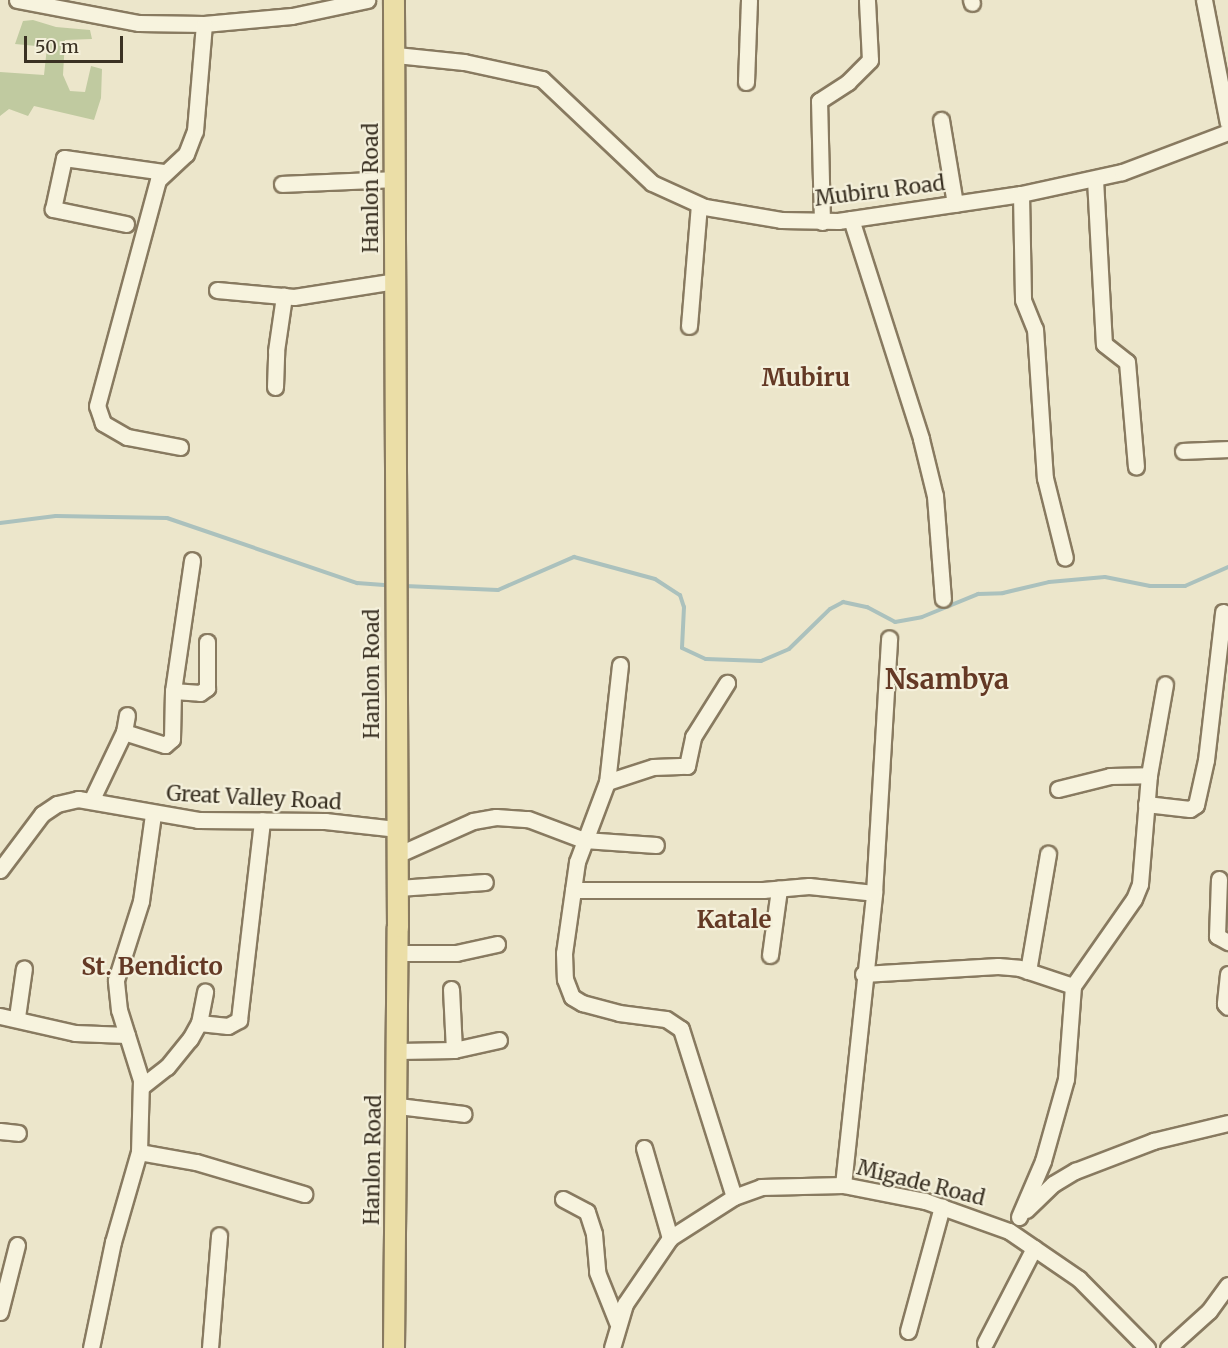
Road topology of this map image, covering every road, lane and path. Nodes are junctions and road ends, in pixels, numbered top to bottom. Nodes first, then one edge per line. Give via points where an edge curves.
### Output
1 (17, 0) edge
2 (367, 0) edge
3 (394, 0) edge
4 (749, 0) edge
5 (867, 0) edge
6 (1204, 0) edge
7 (204, 24) junction
8 (396, 55) junction
9 (746, 81) dead end
10 (941, 120) dead end
11 (1228, 123) edge
12 (1228, 132) edge
13 (163, 172) junction
14 (395, 179) junction
15 (1095, 179) junction
16 (282, 184) dead end
17 (1022, 194) junction
18 (955, 204) junction
19 (699, 205) junction
20 (851, 219) junction
21 (822, 222) junction
22 (126, 224) dead end
23 (396, 281) junction
24 (217, 290) dead end
25 (284, 296) junction
26 (689, 326) dead end
27 (275, 387) dead end
28 (180, 447) dead end
29 (1228, 448) edge
30 (1183, 451) dead end
31 (1136, 467) dead end
32 (1065, 558) dead end
33 (192, 560) dead end
34 (944, 599) dead end
35 (1223, 612) dead end
36 (889, 638) dead end
37 (207, 642) dead end
38 (620, 664) dead end
39 (728, 683) dead end
40 (1165, 684) dead end
41 (173, 691) junction
42 (127, 715) dead end
43 (124, 732) junction
44 (1149, 775) junction
45 (607, 782) junction
46 (1058, 789) dead end
47 (92, 799) junction
48 (1146, 804) junction
49 (153, 814) junction
50 (262, 820) junction
51 (396, 829) junction
52 (584, 840) junction
53 (656, 845) dead end
54 (1048, 854) dead end
55 (397, 855) junction
56 (0, 870) edge
57 (1219, 879) dead end
58 (485, 882) dead end
59 (398, 888) junction
60 (779, 889) junction
61 (573, 890) junction
62 (874, 893) junction
63 (1228, 942) edge
64 (497, 944) dead end
65 (398, 952) junction
66 (770, 955) dead end
67 (24, 968) dead end
68 (1028, 971) junction
69 (863, 974) junction
70 (1228, 974) edge
71 (1073, 986) junction
72 (451, 989) dead end
73 (205, 993) dead end
74 (1228, 1007) edge
75 (0, 1016) edge
76 (17, 1017) junction
77 (199, 1023) junction
78 (127, 1035) junction
79 (499, 1040) dead end
80 (454, 1050) junction
81 (398, 1051) junction
82 (141, 1087) junction
83 (398, 1106) junction
84 (464, 1114) dead end
85 (1228, 1123) edge
86 (0, 1131) edge
87 (18, 1133) dead end
88 (644, 1148) dead end
89 (139, 1152) junction
90 (843, 1185) junction
91 (304, 1194) dead end
92 (734, 1197) junction
93 (563, 1199) dead end
94 (942, 1207) junction
95 (1019, 1217) junction
96 (1009, 1231) junction
97 (219, 1235) dead end
98 (670, 1238) junction
99 (16, 1245) dead end
100 (1035, 1248) junction
101 (1228, 1285) edge
102 (0, 1312) edge
103 (616, 1322) junction
104 (908, 1331) dead end
105 (985, 1343) dead end
106 (91, 1348) edge
107 (210, 1348) edge
108 (394, 1348) edge
109 (612, 1348) edge
110 (1147, 1348) edge
111 (1168, 1348) edge

1 - 7 street via 139,23
2 - 7 street via 291,16
3 - 8 main road, Hanlon Road
4 - 9 street
5 - 21 street via 870,60 848,82 819,101
6 - 11 street
7 - 13 street via 195,131 186,154
8 - 14 main road, Hanlon Road
8 - 19 street, Mubiru Road via 520,72 542,79 643,177
10 - 18 street
12 - 15 street, Mubiru Road
13 - 22 street via 64,158 53,210
13 - 28 street via 97,406 103,423 127,437
14 - 16 street
14 - 23 main road, Hanlon Road
15 - 17 street, Mubiru Road
15 - 31 street via 1104,344 1127,362
17 - 18 street, Mubiru Road
17 - 32 street via 1023,300 1035,329 1045,478
18 - 20 street, Mubiru Road
19 - 21 street, Mubiru Road via 743,215
19 - 26 street
20 - 21 street, Mubiru Road
20 - 34 street via 921,439 935,496
23 - 25 street
23 - 51 main road, Hanlon Road
24 - 25 street
25 - 27 street
29 - 30 street
33 - 41 street
35 - 48 street via 1206,760 1196,805 1190,809
36 - 62 street
37 - 41 street via 207,688 200,693
38 - 45 street
39 - 45 street via 693,737 687,766 653,767
40 - 44 street
41 - 43 street via 170,743 165,745
42 - 43 street
43 - 47 street
44 - 46 street via 1110,776
44 - 48 street
45 - 52 street via 595,822
47 - 49 street, Great Valley Road
47 - 56 street, Great Valley Road via 66,801 49,809
48 - 71 street via 1137,890
49 - 50 street, Great Valley Road via 198,820
49 - 78 street via 141,901 116,980
50 - 51 street, Great Valley Road via 325,821
50 - 77 street via 239,1020 228,1026
51 - 55 main road, Hanlon Road
52 - 53 street
52 - 55 street via 528,819 496,817 473,821
52 - 61 street
54 - 68 street
55 - 59 main road, Hanlon Road
57 - 63 street via 1217,936
58 - 59 street
59 - 65 main road, Hanlon Road
60 - 61 street
60 - 62 street via 827,887
60 - 66 street
61 - 92 street via 564,953 568,990 582,1003 666,1019 681,1029
62 - 69 street
64 - 65 street via 456,953
65 - 81 main road, Hanlon Road
67 - 76 street
68 - 69 street via 998,966
68 - 71 street
69 - 90 street
70 - 74 street
71 - 95 street via 1066,1078 1043,1161
72 - 80 street
73 - 77 street
75 - 76 street
76 - 78 street via 75,1033
77 - 82 street via 167,1067
78 - 82 street
79 - 80 street
80 - 81 street
81 - 83 main road, Hanlon Road
82 - 89 street
83 - 84 street
83 - 108 main road, Hanlon Road
85 - 95 street via 1153,1141 1075,1171 1053,1184
86 - 87 street
88 - 98 street
89 - 91 street via 196,1162
89 - 106 street via 115,1232
90 - 92 street, Migade Road via 761,1188
90 - 94 street, Migade Road
92 - 98 street, Migade Road
93 - 103 street via 587,1212 594,1234 597,1272
94 - 96 street, Migade Road
94 - 104 street
95 - 96 street
96 - 100 street, Migade Road
97 - 107 street
98 - 103 street, Migade Road via 643,1273
99 - 102 street
100 - 105 street
100 - 110 street, Migade Road via 1079,1279
101 - 111 street via 1209,1311
103 - 109 street, Migade Road

